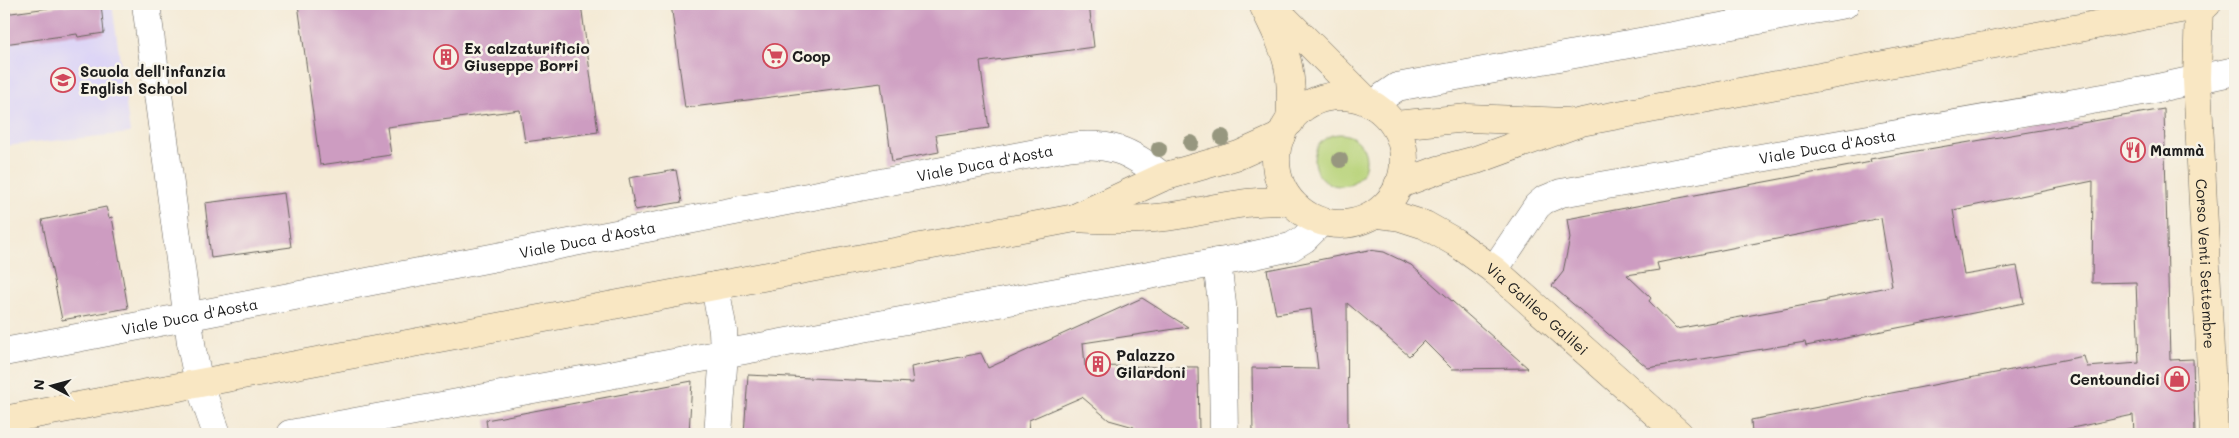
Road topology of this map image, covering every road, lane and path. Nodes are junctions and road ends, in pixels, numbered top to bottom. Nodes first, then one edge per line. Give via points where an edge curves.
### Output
1 (146, 4) edge
2 (1262, 4) edge
3 (1270, 4) edge
4 (1845, 4) edge
5 (2202, 4) edge
6 (2235, 71) edge
7 (2197, 79) junction
8 (1371, 104) junction
9 (1581, 122) junction
10 (1395, 125) junction
11 (1286, 129) junction
12 (1163, 177) junction
13 (1398, 184) junction
14 (1290, 202) junction
15 (1378, 214) junction
16 (1075, 218) junction
17 (1321, 222) junction
18 (1217, 262) junction
19 (1494, 270) junction
20 (715, 286) junction
21 (187, 317) junction
22 (4, 352) edge
23 (724, 354) junction
24 (199, 384) junction
25 (4, 420) edge
26 (217, 434) edge
27 (290, 434) edge
28 (718, 434) edge
29 (1224, 434) edge
30 (1679, 434) edge
31 (2214, 434) edge

1 - 21 street
2 - 11 main road via 1286,54 1292,93
3 - 8 main road
4 - 8 street via 1397,87
5 - 7 main road, Corso Venti Settembre
5 - 9 main road
6 - 7 street, Viale Duca d'Aosta
7 - 19 street, Viale Duca d'Aosta via 1561,193 1536,206
7 - 31 main road, Corso Venti Settembre
8 - 10 main road
8 - 11 main road via 1350,95 1323,96 1300,110
9 - 10 main road via 1468,118
9 - 13 main road
10 - 13 main road via 1402,161
11 - 12 main road via 1239,155
11 - 14 main road via 1276,162 1277,176
12 - 16 main road
12 - 21 street, Viale Duca d'Aosta via 1136,156 1120,149 1092,144 1073,146
13 - 15 main road via 1392,200
14 - 16 main road via 1266,201 1148,219
14 - 17 main road via 1298,212
15 - 17 main road via 1349,225
15 - 19 main road, Via Galileo Galilei via 1425,225
16 - 20 main road
17 - 18 street via 1291,247
18 - 23 street
18 - 29 street via 1222,304
19 - 30 main road, Via Galileo Galilei
20 - 23 street
20 - 24 main road
21 - 22 street, Viale Duca d'Aosta
21 - 24 street
23 - 27 street
23 - 28 street
24 - 25 main road
24 - 26 street

